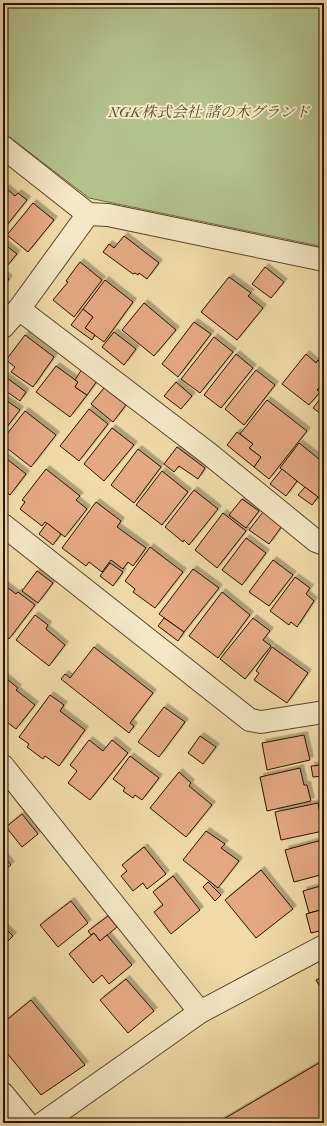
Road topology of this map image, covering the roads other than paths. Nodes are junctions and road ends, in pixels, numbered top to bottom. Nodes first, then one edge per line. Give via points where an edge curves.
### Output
1 (3, 147) edge
2 (88, 214) junction
3 (324, 260) edge
4 (19, 309) junction
5 (3, 327) edge
6 (3, 525) edge
7 (324, 544) edge
8 (324, 712) edge
9 (3, 766) edge
10 (324, 946) edge
11 (200, 1012) junction
12 (3, 1094) edge
13 (27, 1123) edge
14 (43, 1123) edge

1 - 2 street
2 - 3 street via 108,215
2 - 4 street
4 - 5 street
4 - 7 street via 208,452 316,541
6 - 8 street via 250,720 261,722
9 - 11 street
10 - 11 street
11 - 14 street
12 - 13 street

